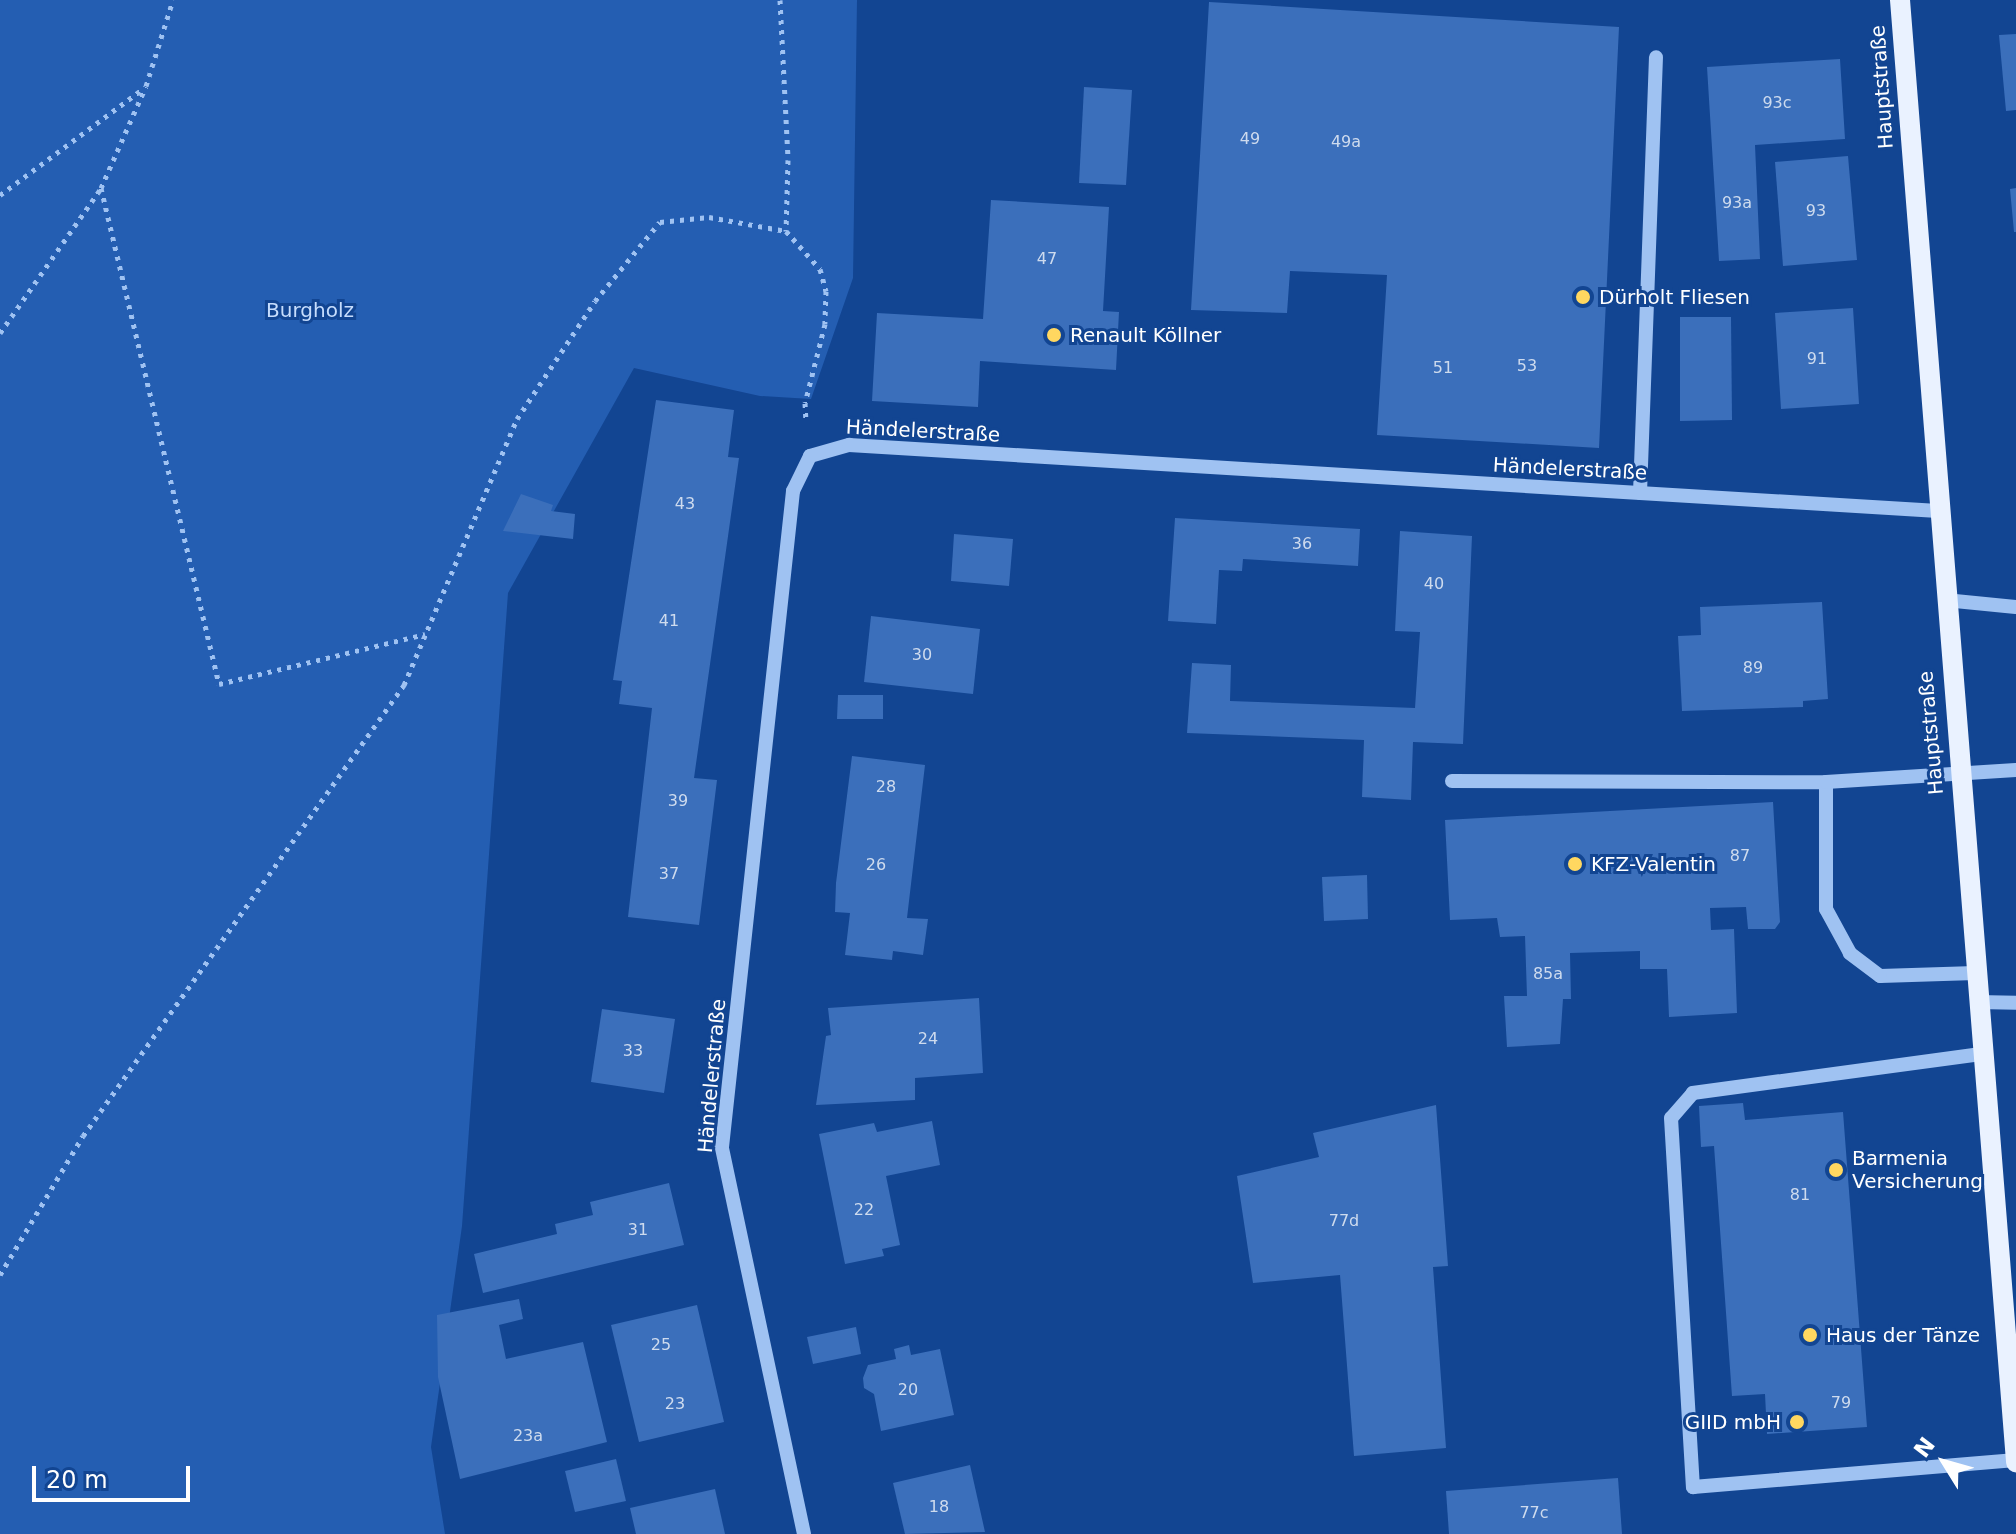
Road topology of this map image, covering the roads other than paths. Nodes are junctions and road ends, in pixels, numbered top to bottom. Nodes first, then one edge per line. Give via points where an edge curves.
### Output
1 (1900, 0) edge
2 (1656, 57) dead end
3 (1640, 493) junction
4 (1938, 511) junction
5 (1945, 600) junction
6 (2016, 607) edge
7 (2016, 770) edge
8 (1958, 772) junction
9 (1452, 781) dead end
10 (1826, 782) junction
11 (1975, 973) junction
12 (1977, 1002) junction
13 (2016, 1003) edge
14 (1981, 1054) junction
15 (2013, 1384) edge
16 (2016, 1461) edge
17 (804, 1534) edge

1 - 4 main road, Hauptstraße
2 - 3 street
3 - 4 street, Händelerstraße
3 - 17 street, Händelerstraße via 849,445 810,456 793,491 722,1147
4 - 5 main road, Hauptstraße
5 - 6 street
5 - 8 main road, Hauptstraße
7 - 8 street
8 - 10 street
8 - 11 main road, Hauptstraße
9 - 10 street
10 - 11 street via 1826,909 1850,953 1880,976
11 - 12 main road, Hauptstraße
12 - 13 street
12 - 14 main road, Hauptstraße
14 - 15 main road, Hauptstraße
14 - 16 street via 1693,1093 1671,1118 1693,1487
15 - 16 main road, Hauptstraße

